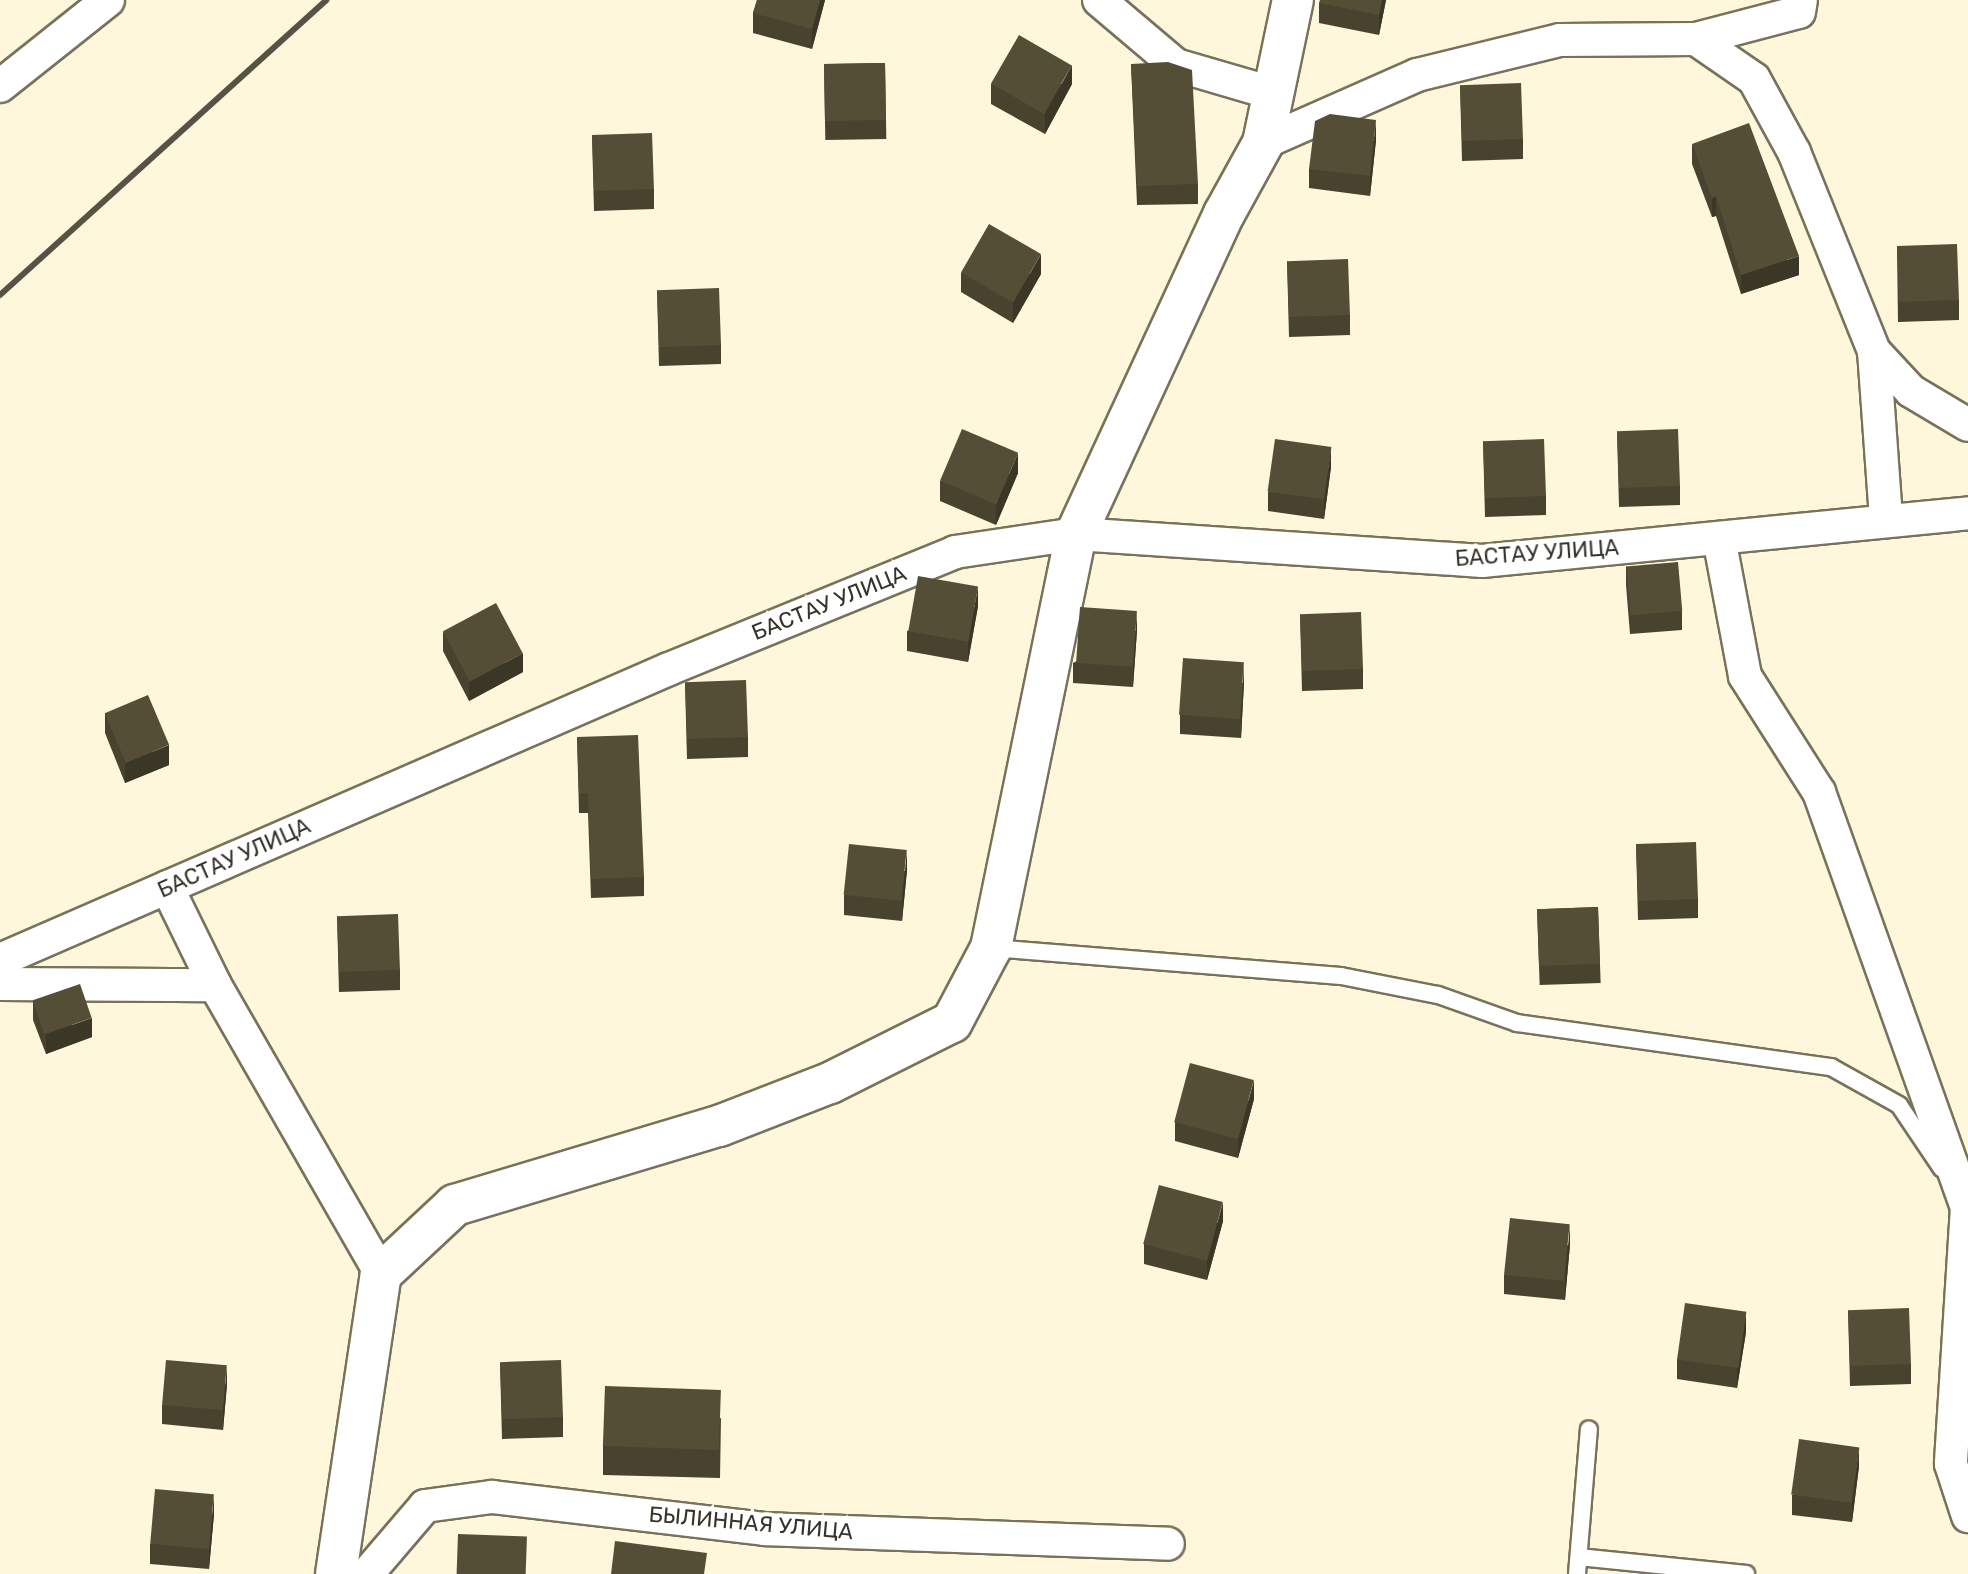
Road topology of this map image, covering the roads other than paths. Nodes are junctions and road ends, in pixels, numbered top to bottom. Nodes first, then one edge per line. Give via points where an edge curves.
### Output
1 (108, 0) edge
2 (1099, 0) edge
3 (1293, 0) edge
4 (1801, 0) edge
5 (1696, 39) junction
6 (0, 86) edge
7 (1275, 94) junction
8 (1263, 143) junction
9 (1874, 351) junction
10 (1968, 425) edge
11 (1968, 513) edge
12 (1886, 517) junction
13 (1076, 534) junction
14 (1719, 538) junction
15 (167, 887) junction
16 (991, 948) junction
17 (0, 960) edge
18 (0, 984) edge
19 (215, 985) junction
20 (1967, 1207) edge
21 (381, 1274) junction
22 (1589, 1429) dead end
23 (1968, 1516) edge
24 (1168, 1544) dead end
25 (1579, 1557) junction
26 (336, 1574) edge
27 (367, 1574) edge
28 (1577, 1574) edge
29 (1746, 1574) edge

1 - 6 street
2 - 7 street via 1176,65
3 - 7 street
4 - 5 street via 1799,12
5 - 8 street via 1560,40 1431,71
5 - 9 street via 1754,79 1794,152
7 - 8 street
8 - 13 street via 1224,214
9 - 10 street via 1911,391
9 - 12 street
11 - 12 street, БАСТАУ УЛИЦА
12 - 14 street, БАСТАУ УЛИЦА
13 - 14 street, БАСТАУ УЛИЦА via 1482,561
13 - 15 street, БАСТАУ УЛИЦА via 955,552 669,669
13 - 16 street
14 - 20 street via 1745,676 1819,792
15 - 17 street, БАСТАУ УЛИЦА
15 - 19 street
16 - 20 lane via 1341,976 1438,995 1517,1023 1831,1067 1899,1105
16 - 21 street via 952,1022 830,1083 719,1126 455,1205
18 - 19 street
19 - 21 street
20 - 23 street via 1951,1464
21 - 26 street
22 - 25 lane
24 - 27 street, БЫЛИННАЯ УЛИЦА via 765,1529 492,1497 425,1506
25 - 28 lane
25 - 29 lane

